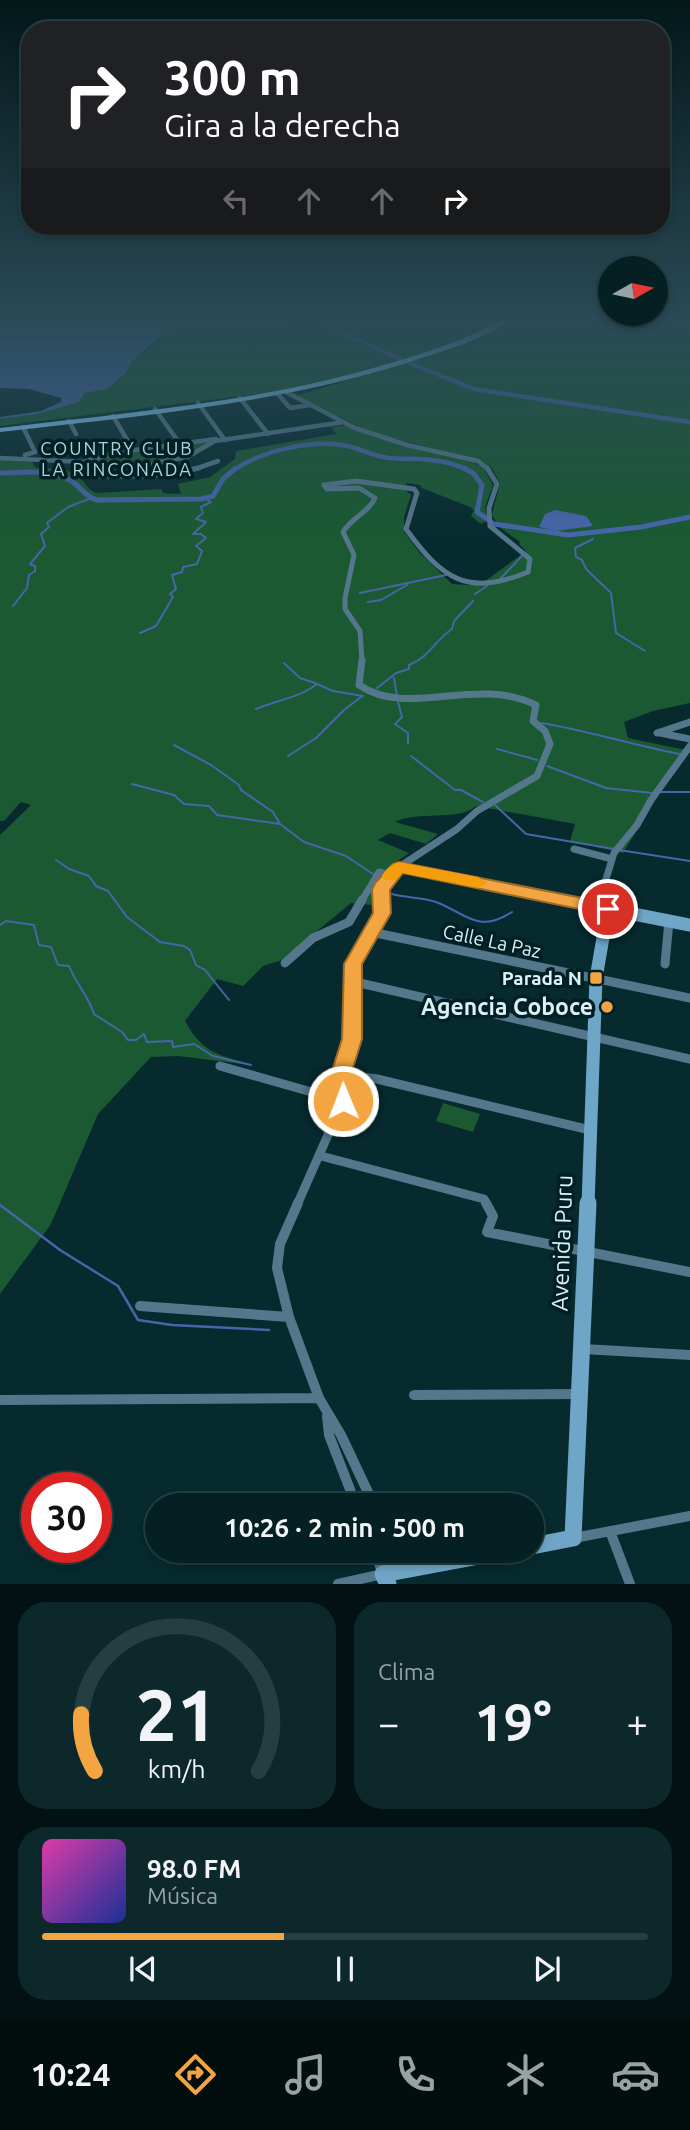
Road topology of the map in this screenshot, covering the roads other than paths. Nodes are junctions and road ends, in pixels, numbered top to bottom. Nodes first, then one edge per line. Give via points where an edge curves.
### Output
1 (290, 391) edge
2 (291, 391) edge
3 (282, 393) junction
4 (241, 399) junction
5 (198, 404) junction
6 (310, 405) junction
7 (156, 410) junction
8 (113, 416) junction
9 (69, 421) junction
10 (342, 421) junction
11 (23, 427) junction
12 (0, 428) edge
13 (267, 433) junction
14 (76, 434) dead end
15 (224, 439) junction
16 (214, 440) junction
17 (180, 444) junction
18 (133, 450) junction
19 (0, 456) edge
20 (86, 461) junction
21 (218, 461) dead end
22 (155, 464) junction
23 (161, 475) junction
24 (81, 476) dead end
25 (690, 722) edge
26 (690, 739) edge
27 (690, 746) edge
28 (574, 849) dead end
29 (612, 859) junction
30 (395, 871) junction
31 (603, 908) junction
32 (669, 921) junction
33 (690, 925) edge
34 (371, 932) junction
35 (285, 963) dead end
36 (665, 964) dead end
37 (596, 978) junction
38 (352, 981) junction
39 (690, 998) edge
40 (594, 1038) junction
41 (690, 1059) edge
42 (220, 1066) dead end
43 (341, 1074) junction
44 (343, 1101) junction
45 (590, 1130) junction
46 (321, 1156) junction
47 (586, 1253) junction
48 (690, 1272) edge
49 (140, 1306) dead end
50 (289, 1317) junction
51 (583, 1349) junction
52 (690, 1355) edge
53 (582, 1394) junction
54 (414, 1395) dead end
55 (319, 1398) junction
56 (0, 1400) edge
57 (326, 1412) junction
58 (351, 1493) edge
59 (368, 1493) edge
60 (690, 1516) edge
61 (610, 1531) junction
62 (573, 1538) junction
63 (544, 1544) edge
64 (463, 1563) edge
65 (407, 1578) edge
66 (386, 1579) edge
67 (338, 1584) edge
68 (630, 1584) edge

1 - 3 main road
2 - 3 main road
3 - 4 main road
3 - 6 street
3 - 6 street via 290,408
4 - 5 main road
4 - 13 street
5 - 7 main road
5 - 15 street
6 - 10 street
7 - 8 main road
7 - 12 main road
7 - 17 street
8 - 9 main road
8 - 18 street
9 - 11 main road
9 - 14 street
10 - 13 street
10 - 13 street
10 - 30 street via 407,445 467,457 486,467 496,484 490,522 525,554 531,566 528,572 503,583 451,580 406,528 417,493 414,489 356,481 323,486 363,489 375,498 344,532 353,549 355,570 345,609 362,635 362,689 374,697 396,699 444,694 521,698 536,705 533,721 549,737 537,776 477,811
11 - 12 main road
11 - 19 street via 34,454
13 - 15 street
15 - 16 street
16 - 17 street
16 - 22 street via 191,455
17 - 18 street
18 - 20 street
19 - 20 street
20 - 22 street
21 - 23 street
22 - 23 street
23 - 24 street
25 - 26 street via 657,733
27 - 29 street
28 - 29 street
29 - 31 street
30 - 31 street
30 - 34 street via 381,890 382,913
30 - 35 street via 379,872 349,922 313,938
31 - 32 street
31 - 37 street, Avenida Puru
32 - 33 street
32 - 36 street
34 - 37 street, Calle La Paz
34 - 38 street via 353,964
37 - 39 street, Calle La Paz
37 - 40 street, Avenida Puru
38 - 40 street
38 - 43 street via 352,1039
40 - 41 street
40 - 45 street, Avenida Puru
42 - 44 street
43 - 44 street
43 - 45 street
44 - 46 street
45 - 47 street, Avenida Puru
46 - 47 street via 484,1199 493,1216 487,1232
46 - 50 street via 280,1244 277,1268
47 - 48 street
47 - 51 street, Avenida Puru
49 - 50 street
50 - 55 street
51 - 52 street
51 - 53 street, Avenida Puru
53 - 54 street
53 - 62 street, Avenida Puru
55 - 56 street
55 - 57 street
57 - 58 street via 329,1435
57 - 59 street
60 - 61 street
61 - 62 street
61 - 68 street
62 - 63 street
64 - 65 street
65 - 66 street
66 - 67 street

